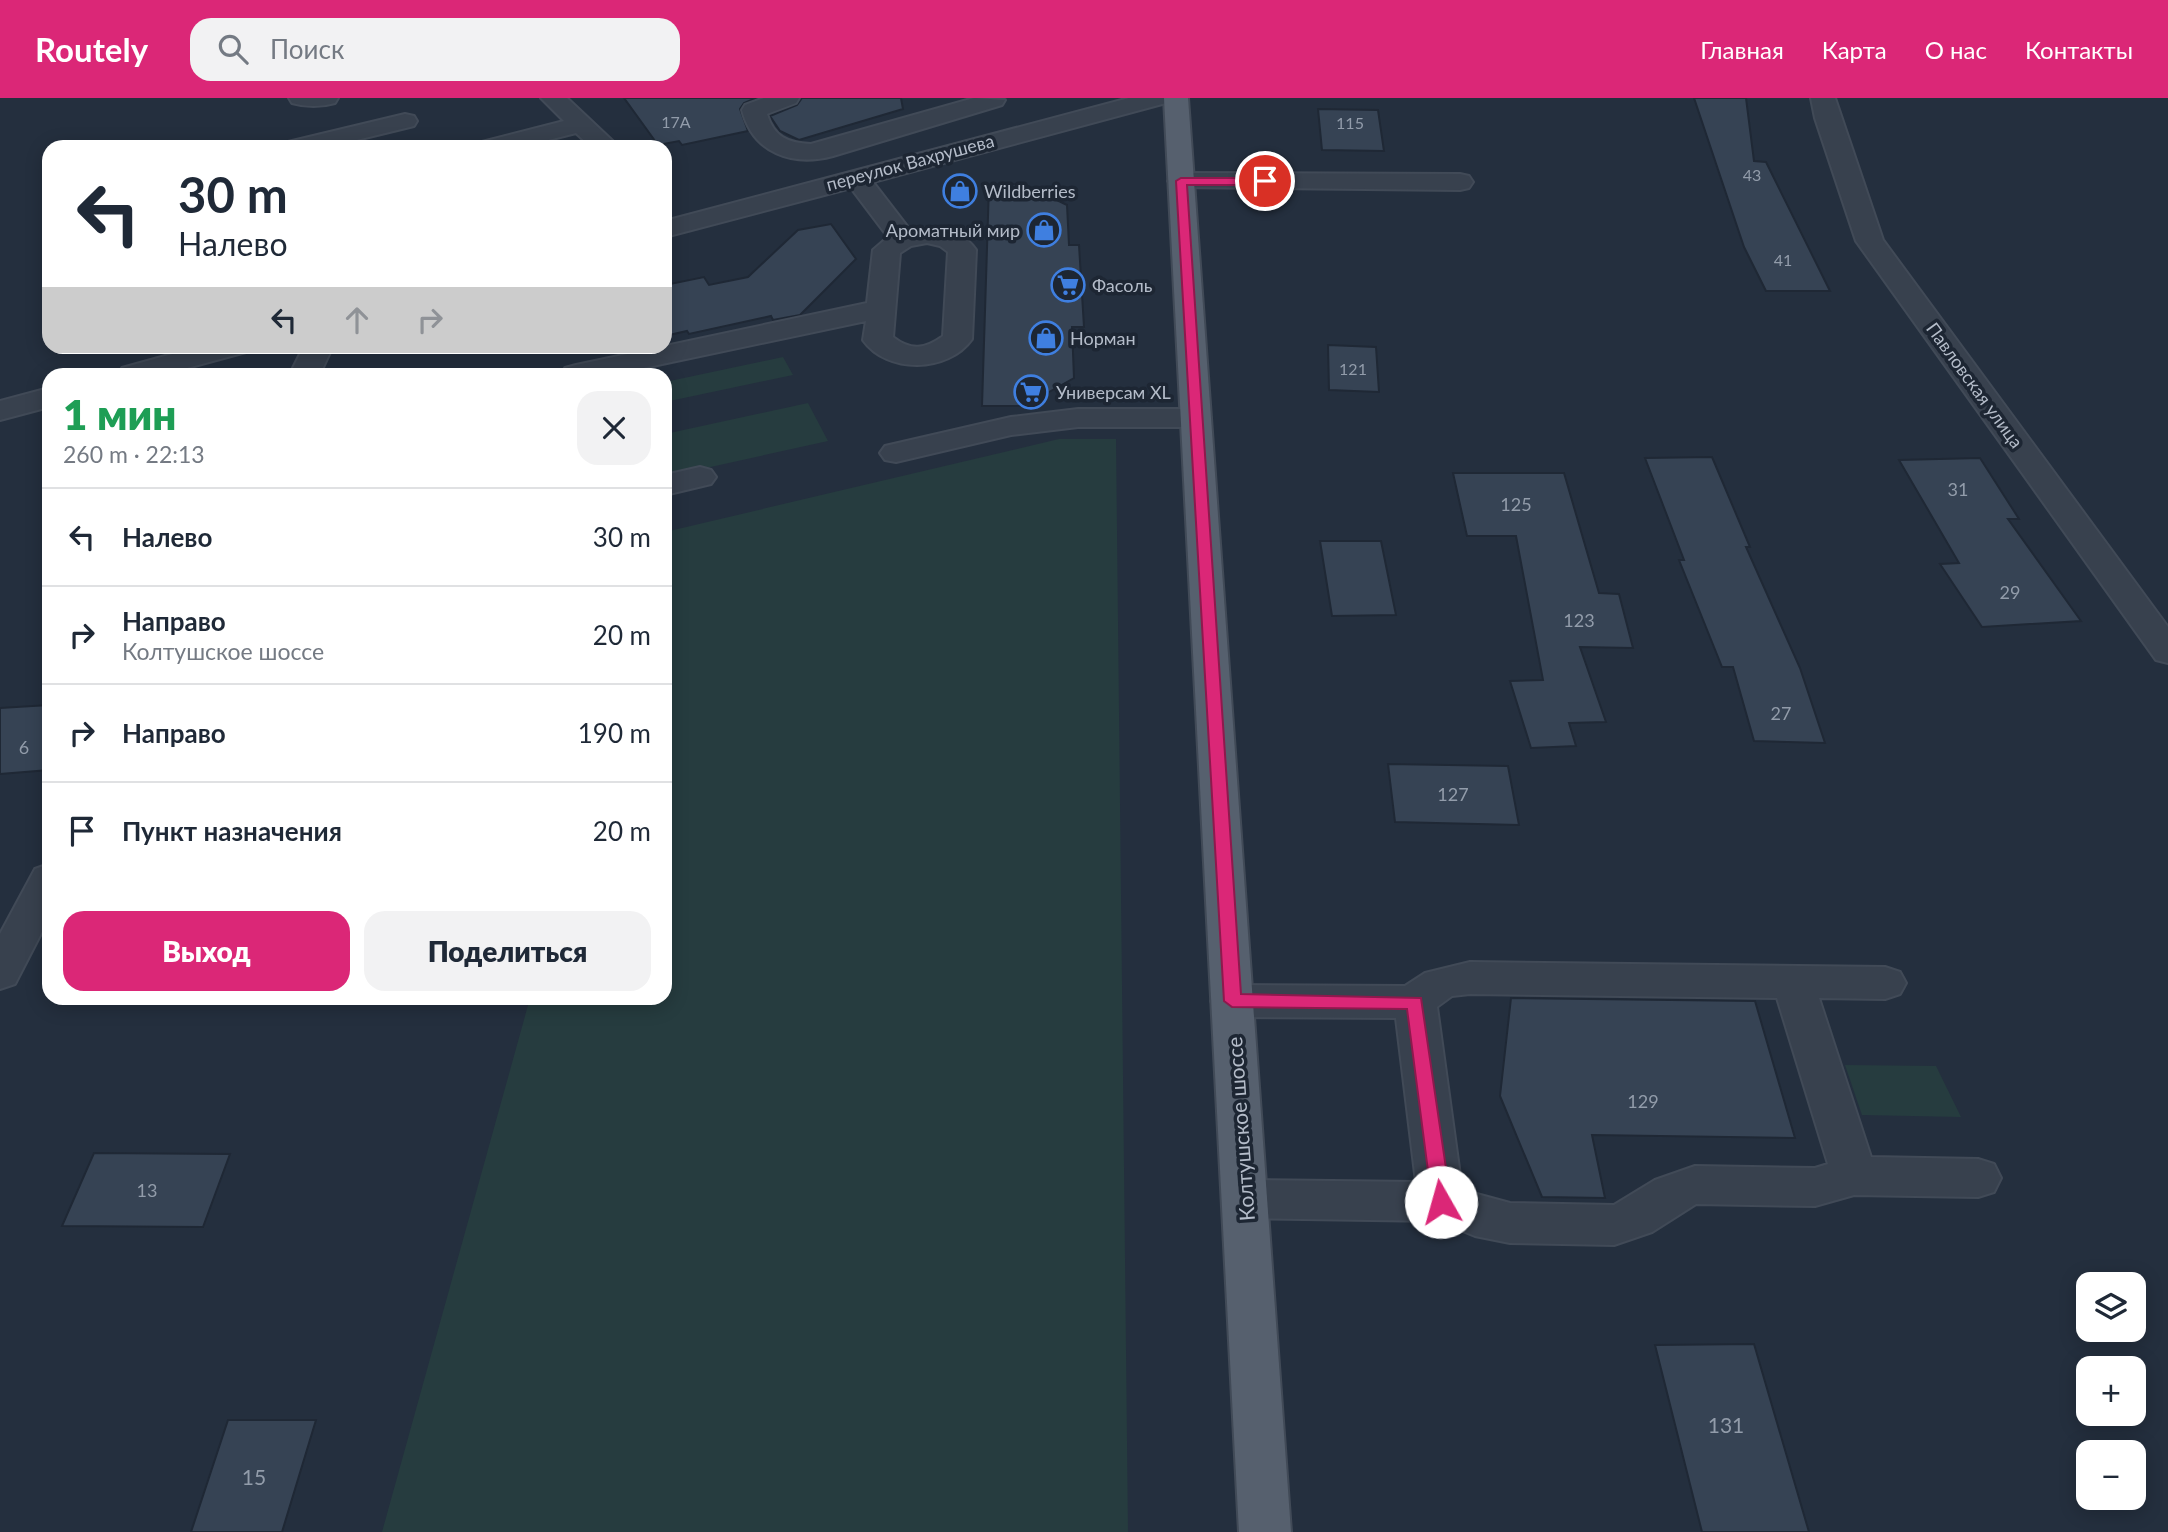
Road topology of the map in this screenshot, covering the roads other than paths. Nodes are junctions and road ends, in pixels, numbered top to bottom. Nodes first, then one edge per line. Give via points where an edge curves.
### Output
1 (301, 98) edge
2 (326, 98) edge
3 (386, 98) edge
4 (553, 98) edge
5 (787, 98) edge
6 (1157, 98) edge
7 (1176, 98) edge
8 (1824, 98) edge
9 (992, 99) edge
10 (578, 125) junction
11 (1035, 129) junction
12 (341, 140) edge
13 (519, 140) edge
14 (597, 140) edge
15 (856, 177) junction
16 (1181, 181) junction
17 (1460, 182) dead end
18 (672, 227) edge
19 (903, 239) junction
20 (881, 309) junction
21 (207, 354) edge
22 (670, 354) edge
23 (672, 354) edge
24 (155, 368) edge
25 (604, 368) edge
26 (42, 399) edge
27 (0, 411) edge
28 (1196, 418) junction
29 (896, 453) dead end
30 (700, 478) dead end
31 (672, 484) edge
32 (2168, 652) edge
33 (42, 892) edge
34 (0, 973) edge
35 (1793, 982) junction
36 (1885, 983) dead end
37 (1232, 1001) junction
38 (1415, 1003) junction
39 (1854, 1177) junction
40 (1978, 1178) dead end
41 (1245, 1199) junction
42 (1441, 1202) junction
43 (1265, 1532) edge

1 - 2 street
3 - 12 street via 411,129
4 - 10 street
5 - 9 street via 754,110 757,127 777,147 806,153
6 - 11 street, переулок Вахрушева
7 - 16 main road, Колтушское шоссе
8 - 32 street, Павловская улица via 1870,241
9 - 11 street
10 - 13 street
10 - 14 street
11 - 15 street, переулок Вахрушева
15 - 18 street, переулок Вахрушева
15 - 19 street
16 - 17 street
16 - 28 main road, Колтушское шоссе
19 - 20 street via 887,250
19 - 20 street via 927,235 949,239 962,250 957,340 941,353 915,357 892,352 877,340
20 - 23 street
21 - 24 street
22 - 25 street
26 - 27 street
28 - 29 street via 1078,418 1024,424
28 - 37 main road, Колтушское шоссе
30 - 31 street
33 - 34 street
35 - 36 street
35 - 38 street via 1470,978 1437,984
35 - 39 street
37 - 38 street
37 - 41 main road, Колтушское шоссе
38 - 42 street
39 - 40 street
39 - 42 street via 1815,1187 1695,1185 1671,1194 1636,1218 1614,1224 1510,1223
41 - 42 street
41 - 43 main road, Колтушское шоссе

